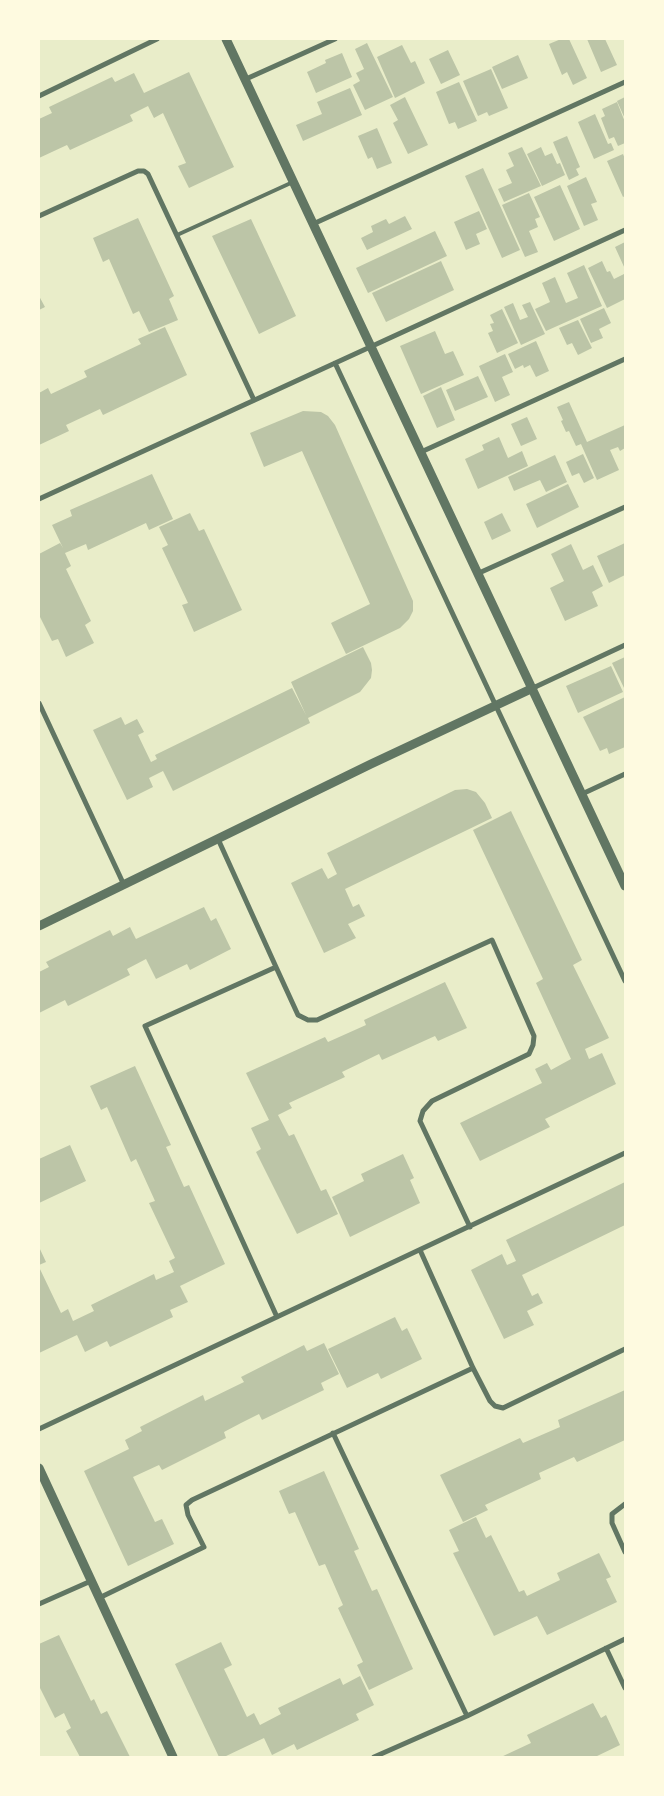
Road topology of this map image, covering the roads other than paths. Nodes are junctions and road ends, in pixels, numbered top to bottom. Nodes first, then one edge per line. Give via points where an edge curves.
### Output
1 (157, 39) edge
2 (226, 39) edge
3 (335, 39) edge
4 (246, 79) junction
5 (625, 82) edge
6 (39, 96) edge
7 (293, 182) junction
8 (39, 216) edge
9 (313, 224) junction
10 (625, 230) edge
11 (177, 235) junction
12 (371, 346) junction
13 (625, 359) edge
14 (335, 363) junction
15 (254, 400) junction
16 (421, 452) junction
17 (39, 498) edge
18 (625, 507) edge
19 (479, 573) junction
20 (625, 645) edge
21 (533, 688) junction
22 (39, 703) edge
23 (496, 705) junction
24 (625, 774) edge
25 (582, 794) junction
26 (218, 839) junction
27 (124, 885) junction
28 (625, 886) edge
29 (39, 926) edge
30 (276, 967) junction
31 (625, 981) edge
32 (625, 1153) edge
33 (470, 1227) junction
34 (420, 1250) junction
35 (277, 1317) junction
36 (625, 1349) edge
37 (474, 1368) junction
38 (39, 1430) edge
39 (333, 1433) junction
40 (39, 1468) edge
41 (625, 1504) edge
42 (625, 1552) edge
43 (91, 1581) junction
44 (99, 1598) junction
45 (39, 1604) edge
46 (625, 1638) edge
47 (606, 1648) junction
48 (625, 1688) edge
49 (467, 1716) junction
50 (173, 1757) edge
51 (374, 1757) edge

1 - 6 street
2 - 4 street
3 - 4 street
4 - 7 street
5 - 9 street
7 - 9 street
7 - 11 lane
8 - 11 street via 144,171
9 - 12 street
10 - 12 street
11 - 15 street
12 - 14 street
12 - 16 street
13 - 16 street
14 - 15 street
14 - 23 street
15 - 17 street
16 - 19 street
18 - 19 street
19 - 21 street
20 - 21 street
21 - 23 street
21 - 25 street
22 - 27 street
23 - 26 street
23 - 31 street
24 - 25 street
25 - 28 street
26 - 27 street
26 - 30 street
27 - 29 street
30 - 33 street via 298,1015 317,1020 492,940 534,1036 533,1045 529,1054 432,1101 423,1111 420,1121
30 - 35 street via 145,1026
32 - 33 street
33 - 34 street
34 - 35 street
34 - 37 street
35 - 38 street
36 - 37 street via 503,1408 490,1401
37 - 39 street
39 - 44 street via 192,1500 186,1505 188,1515 204,1547
39 - 49 street
40 - 43 street
41 - 42 street via 612,1514 612,1523
43 - 44 street
43 - 45 street
44 - 50 street
46 - 47 street
47 - 48 street
47 - 49 street
49 - 51 street

